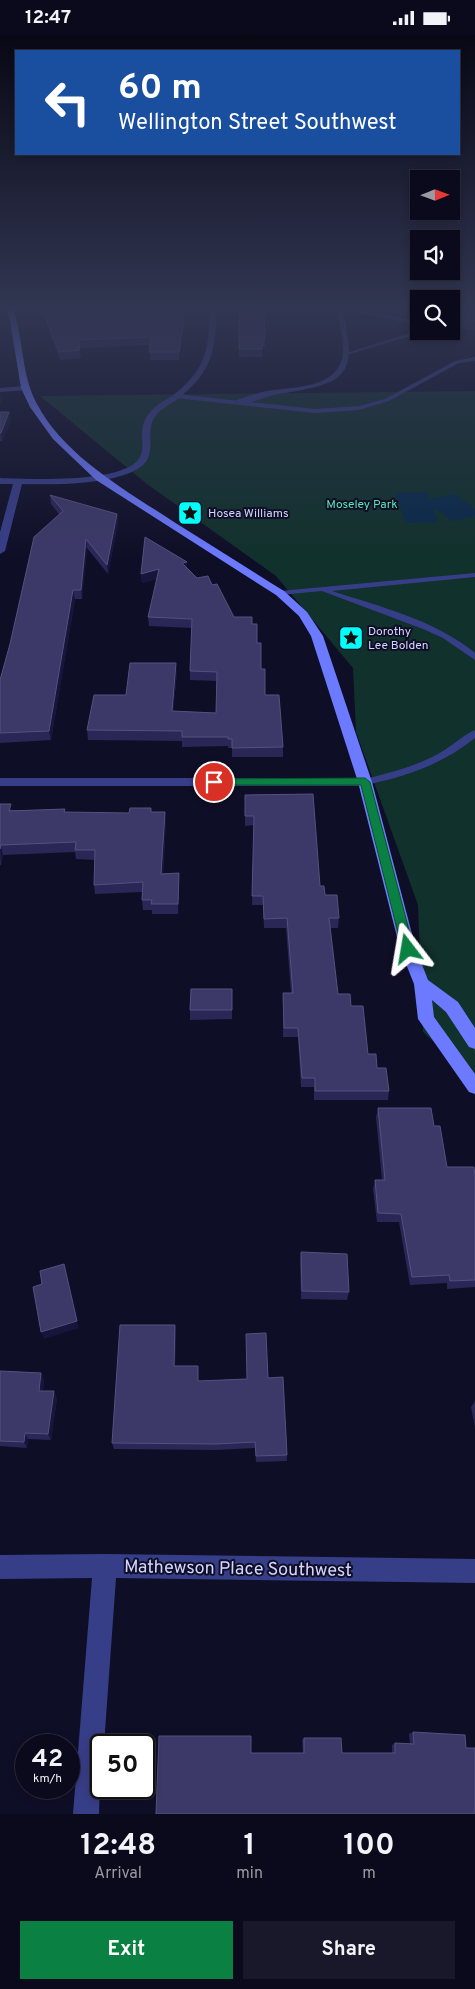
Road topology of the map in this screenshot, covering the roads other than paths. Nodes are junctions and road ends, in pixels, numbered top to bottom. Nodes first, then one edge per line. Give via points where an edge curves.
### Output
1 (27, 392) edge
2 (181, 392) edge
3 (278, 392) edge
4 (402, 392) edge
5 (176, 396) junction
6 (240, 402) junction
7 (99, 478) junction
8 (0, 481) edge
9 (18, 481) junction
10 (0, 551) edge
11 (475, 575) edge
12 (322, 589) junction
13 (280, 593) junction
14 (471, 649) edge
15 (475, 657) edge
16 (475, 733) edge
17 (0, 782) edge
18 (365, 782) junction
19 (422, 984) junction
20 (475, 1042) edge
21 (475, 1087) edge
22 (105, 1566) junction
23 (0, 1567) edge
24 (475, 1571) edge
25 (86, 1814) edge

1 - 7 main road via 56,437
2 - 5 street
3 - 6 street
4 - 6 lane via 359,408 315,411
5 - 6 lane
5 - 7 street via 148,420 142,461 125,471
7 - 9 street
7 - 13 main road
8 - 9 street
9 - 10 street
11 - 12 lane
12 - 13 lane
12 - 14 lane via 430,629
13 - 18 main road via 303,615 316,636
14 - 15 lane
16 - 18 lane via 468,740 406,772
17 - 18 street
18 - 19 main road via 408,949
19 - 20 main road via 452,1007
19 - 21 main road via 426,1019
22 - 23 street, Mathewson Place Southwest
22 - 24 street, Mathewson Place Southwest
22 - 25 street

